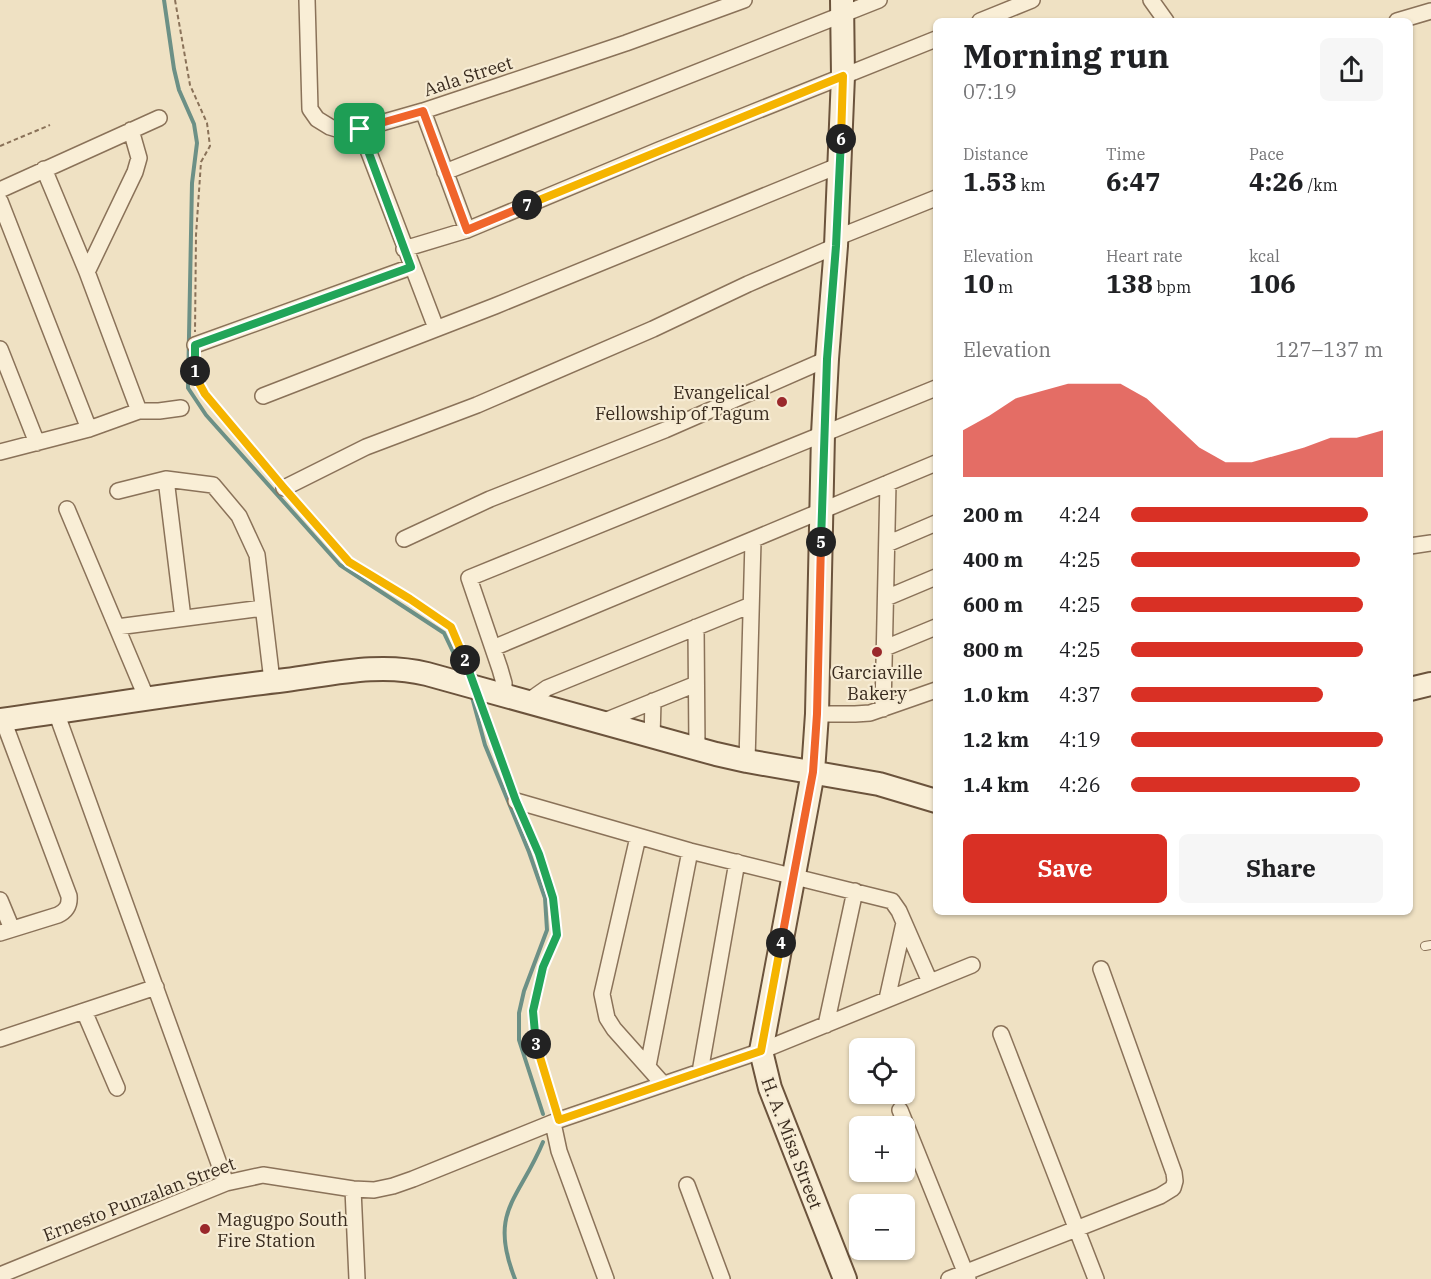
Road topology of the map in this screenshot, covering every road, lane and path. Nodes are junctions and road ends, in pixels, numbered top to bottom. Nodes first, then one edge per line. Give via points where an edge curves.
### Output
1 (176, 0) edge
2 (306, 0) edge
3 (744, 0) edge
4 (879, 0) edge
5 (1031, 0) edge
6 (1151, 0) edge
7 (842, 7) edge
8 (1431, 11) edge
9 (987, 18) edge
10 (1164, 18) edge
11 (1407, 18) edge
12 (933, 40) edge
13 (843, 76) junction
14 (423, 111) junction
15 (159, 118) dead end
16 (50, 125) dead end
17 (360, 129) junction
18 (131, 130) junction
19 (0, 146) edge
20 (840, 165) junction
21 (44, 169) junction
22 (445, 172) junction
23 (0, 190) edge
24 (933, 199) edge
25 (0, 201) edge
26 (467, 230) junction
27 (836, 242) junction
28 (404, 249) junction
29 (411, 267) junction
30 (87, 272) junction
31 (436, 328) junction
32 (195, 345) junction
33 (0, 349) edge
34 (827, 359) junction
35 (933, 389) edge
36 (263, 396) dead end
37 (181, 408) dead end
38 (139, 411) junction
39 (89, 429) junction
40 (823, 434) junction
41 (37, 443) junction
42 (0, 452) edge
43 (933, 464) edge
44 (166, 479) junction
45 (888, 483) junction
46 (284, 488) junction
47 (118, 491) dead end
48 (67, 509) dead end
49 (822, 512) junction
50 (933, 524) edge
51 (404, 539) dead end
52 (753, 541) junction
53 (1431, 543) edge
54 (887, 544) junction
55 (1413, 546) edge
56 (933, 578) edge
57 (886, 598) junction
58 (751, 605) junction
59 (263, 608) junction
60 (183, 618) junction
61 (117, 627) junction
62 (696, 627) junction
63 (933, 628) edge
64 (493, 648) junction
65 (885, 648) junction
66 (272, 681) junction
67 (696, 684) junction
68 (1431, 684) edge
69 (477, 688) junction
70 (1413, 688) edge
71 (933, 691) edge
72 (504, 696) junction
73 (147, 699) junction
74 (653, 701) junction
75 (527, 702) junction
76 (883, 709) junction
77 (56, 712) junction
78 (817, 714) junction
79 (1, 720) edge
80 (601, 723) junction
81 (652, 738) junction
82 (696, 749) junction
83 (747, 761) junction
84 (813, 772) junction
85 (933, 800) edge
86 (516, 801) junction
87 (638, 837) junction
88 (690, 851) junction
89 (737, 862) junction
90 (794, 876) junction
91 (855, 891) junction
92 (0, 900) edge
93 (904, 923) junction
94 (6, 931) edge
95 (972, 965) dead end
96 (1101, 969) dead end
97 (930, 982) junction
98 (156, 987) junction
99 (887, 999) junction
100 (84, 1011) junction
101 (826, 1025) junction
102 (1001, 1034) dead end
103 (0, 1039) edge
104 (761, 1051) junction
105 (648, 1066) junction
106 (700, 1072) junction
107 (663, 1084) junction
108 (117, 1088) dead end
109 (900, 1110) dead end
110 (556, 1122) junction
111 (226, 1183) junction
112 (687, 1185) dead end
113 (353, 1189) junction
114 (1076, 1229) junction
115 (0, 1275) edge
116 (967, 1276) edge
117 (357, 1279) edge
118 (606, 1279) edge
119 (722, 1279) edge
120 (845, 1279) edge
121 (949, 1279) edge
122 (1096, 1279) edge

1 - 32 path via 190,85 207,123 210,146 201,162
2 - 17 street, Aala Street via 310,109 330,127 343,131
3 - 14 street, Aala Street
4 - 7 street
5 - 9 street
6 - 10 street
7 - 13 street, H. A. Misa Street
7 - 22 street
8 - 11 street
12 - 13 street
13 - 20 street, H. A. Misa Street
13 - 26 street
14 - 17 street, Aala Street
14 - 22 street
15 - 18 street
16 - 19 path
17 - 28 street
18 - 21 street
18 - 30 street via 139,158 135,172
20 - 27 street, H. A. Misa Street
20 - 31 street
21 - 23 street
21 - 30 street
22 - 26 street
24 - 27 street
25 - 39 street
26 - 28 street
27 - 34 street, H. A. Misa Street
27 - 46 street via 653,329 477,405 366,447
28 - 29 street
29 - 31 street
29 - 32 street
30 - 38 street
31 - 36 street
32 - 46 path via 195,376 205,394
33 - 41 street
34 - 40 street, H. A. Misa Street
34 - 51 street via 665,430 490,499
35 - 40 street
37 - 38 street
38 - 39 street
39 - 41 street
40 - 49 street, H. A. Misa Street
40 - 64 street via 469,578
41 - 42 street
43 - 45 street
44 - 47 street
44 - 59 street via 213,486 239,516 257,555
44 - 60 street
45 - 49 street
45 - 54 street
46 - 69 path via 349,562 451,627
48 - 61 street
49 - 52 street
49 - 78 street, H. A. Misa Street
50 - 54 street
52 - 58 street
52 - 64 street
53 - 55 street
54 - 57 street
56 - 57 street
57 - 65 street
58 - 62 street
58 - 83 street
59 - 60 street
59 - 66 street
60 - 61 street
61 - 73 street
62 - 67 street
62 - 75 street via 547,688
63 - 65 street
64 - 72 street
65 - 76 street
66 - 69 street via 397,668
66 - 73 street
67 - 74 street
67 - 82 street
68 - 70 street
69 - 72 street
69 - 86 path
71 - 76 street
72 - 75 street
73 - 77 street
74 - 80 street
74 - 81 street
75 - 80 street
76 - 78 street
77 - 79 street
77 - 98 street
78 - 84 street, H. A. Misa Street
79 - 94 street via 70,903 63,913
80 - 81 street
81 - 82 street
82 - 83 street
83 - 84 street
84 - 85 street via 879,784
84 - 90 street, H. A. Misa Street
86 - 87 street
86 - 110 path via 553,898 557,935 543,967 533,1011 536,1045
87 - 88 street
87 - 105 street via 602,994 607,1018 614,1029
88 - 89 street
88 - 105 street
89 - 90 street
89 - 106 street
90 - 91 street
90 - 104 street, H. A. Misa Street
91 - 93 street via 892,901
91 - 101 street
92 - 94 street
93 - 97 street
93 - 99 street
95 - 97 street, Ernesto Punzalan Street
96 - 114 street via 1175,1180 1167,1193
97 - 99 street, Ernesto Punzalan Street
98 - 100 street
98 - 111 street
99 - 101 street, Ernesto Punzalan Street
100 - 103 street
100 - 108 street
101 - 104 street, Ernesto Punzalan Street
102 - 114 street
104 - 106 street, Ernesto Punzalan Street
104 - 120 street, H. A. Misa Street via 770,1088
105 - 107 street
106 - 107 street, Ernesto Punzalan Street
107 - 110 street, Ernesto Punzalan Street
109 - 116 street
110 - 113 street, Ernesto Punzalan Street via 413,1179 374,1190
110 - 118 street via 559,1151
111 - 113 street, Ernesto Punzalan Street via 263,1175
111 - 115 street, Ernesto Punzalan Street
112 - 119 street
113 - 117 street
114 - 116 street
114 - 122 street
116 - 121 street

